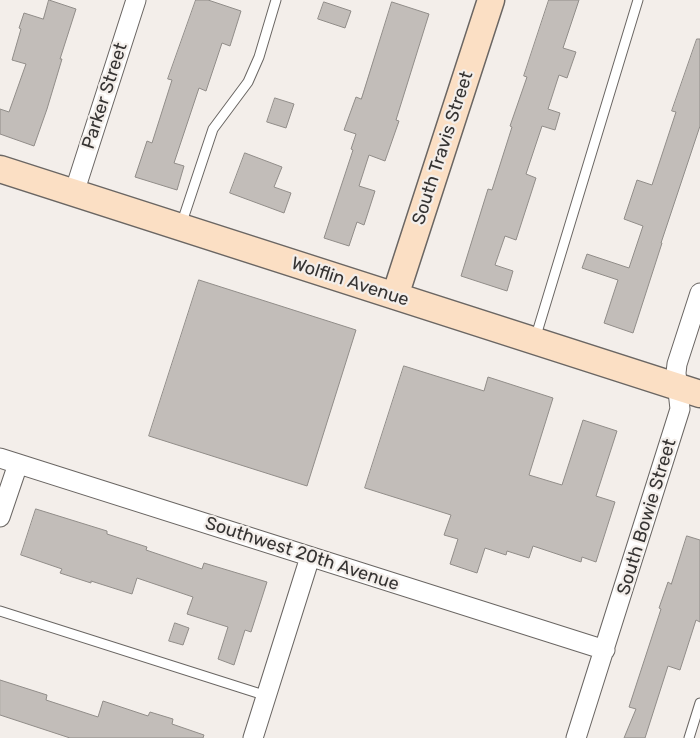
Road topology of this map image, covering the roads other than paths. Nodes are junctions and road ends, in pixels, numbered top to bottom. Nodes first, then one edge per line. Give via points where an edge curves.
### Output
1 (136, 0) edge
2 (276, 0) edge
3 (491, 0) edge
4 (638, 0) edge
5 (0, 169) edge
6 (74, 193) junction
7 (181, 228) junction
8 (700, 293) edge
9 (395, 296) junction
10 (534, 341) junction
11 (689, 391) edge
12 (9, 461) edge
13 (0, 517) edge
14 (310, 557) junction
15 (0, 612) edge
16 (605, 650) junction
17 (266, 696) junction
18 (700, 703) edge
19 (253, 738) edge
20 (576, 738) edge
21 (689, 738) edge

1 - 6 street, Parker Street
2 - 7 lane via 248,82 213,128
3 - 9 main road, South Travis Street
4 - 10 lane
5 - 6 main road, Wolflin Avenue
6 - 7 main road, Wolflin Avenue
7 - 9 main road, Wolflin Avenue
8 - 11 street, South Bowie Street via 677,364
9 - 10 main road, Wolflin Avenue
10 - 11 main road, Wolflin Avenue
11 - 16 street, South Bowie Street via 680,409
12 - 13 street
12 - 14 street, Southwest 20th Avenue
14 - 16 street, Southwest 20th Avenue
14 - 17 street
15 - 17 lane
16 - 20 street, South Bowie Street
17 - 19 street
18 - 21 lane

